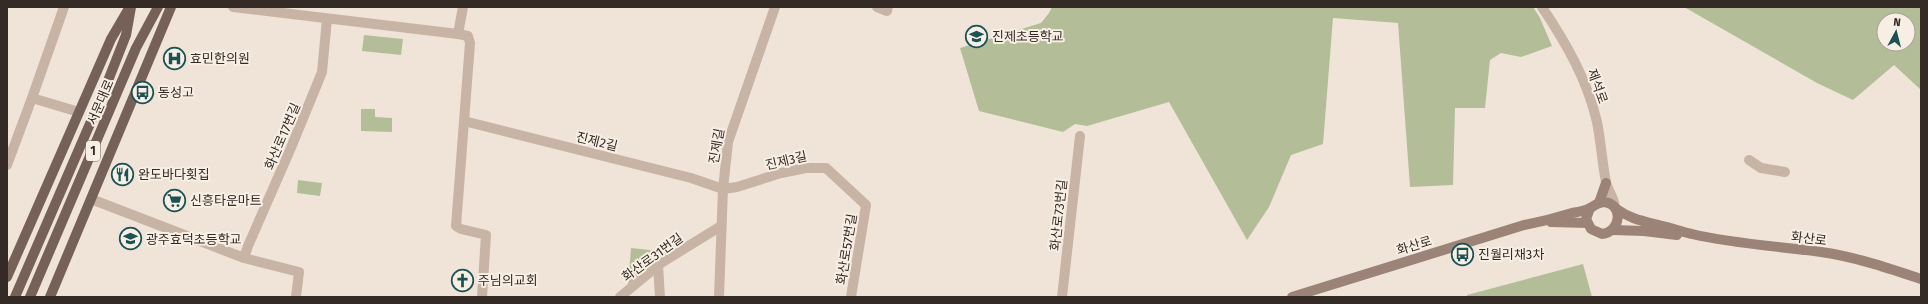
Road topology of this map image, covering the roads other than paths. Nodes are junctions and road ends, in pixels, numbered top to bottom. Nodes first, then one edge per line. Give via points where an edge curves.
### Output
1 (64, 7) edge
2 (131, 7) edge
3 (158, 7) edge
4 (171, 7) edge
5 (233, 7) edge
6 (463, 7) edge
7 (775, 7) edge
8 (1542, 7) edge
9 (327, 19) junction
10 (458, 34) junction
11 (32, 98) junction
12 (79, 112) junction
13 (464, 121) junction
14 (1080, 136) dead end
15 (1749, 160) dead end
16 (7, 165) edge
17 (1785, 172) dead end
18 (1606, 183) junction
19 (723, 189) junction
20 (91, 199) junction
21 (1599, 203) junction
22 (866, 205) joint
23 (1590, 208) junction
24 (1615, 208) junction
25 (1545, 221) junction
26 (1587, 223) junction
27 (721, 226) junction
28 (1613, 230) junction
29 (1692, 234) junction
30 (244, 258) junction
31 (658, 265) junction
32 (7, 277) edge
33 (1921, 279) edge
34 (15, 297) edge
35 (30, 297) edge
36 (50, 297) edge
37 (296, 297) edge
38 (482, 297) edge
39 (620, 297) edge
40 (660, 297) edge
41 (719, 297) edge
42 (851, 297) edge
43 (1062, 297) edge
44 (1292, 297) edge

1 - 11 street
2 - 12 main road, 서문대로 via 111,39
2 - 34 main road, 서문대로 / 1 via 126,35 102,96
3 - 35 main road, 서문대로 / 1 via 136,48
4 - 20 main road
5 - 9 street
6 - 10 street
7 - 19 street, 진제길 via 730,132
8 - 18 street, 제석로 via 1565,42 1587,89 1596,121
9 - 10 street
9 - 30 street, 화산로17번길 via 322,72
10 - 13 street via 468,36 470,43
11 - 12 street
11 - 16 street
12 - 32 main road, 서문대로
13 - 19 street, 진제2길 via 691,178
13 - 38 street via 456,226 486,235
14 - 43 street, 화산로73번길
15 - 17 street via 1761,168
18 - 21 main road
18 - 24 street, 제석로 via 1615,202
19 - 22 street, 진제3길 via 781,173 816,167 826,168
19 - 27 street, 진제길
20 - 30 street
20 - 36 main road
21 - 23 main road
21 - 24 main road via 1605,202
22 - 42 street, 화산로57번길
23 - 25 main road
23 - 26 main road via 1586,215
24 - 28 main road via 1618,217
24 - 29 main road via 1638,221
25 - 26 main road
25 - 44 main road, 화산로 via 1524,225
26 - 28 main road via 1598,234 1606,234
27 - 31 street, 화산로31번길
27 - 41 street, 진제길
28 - 29 main road
29 - 33 main road, 화산로 via 1855,257
30 - 37 street via 299,272
31 - 39 street, 화산로31번길
31 - 40 street

